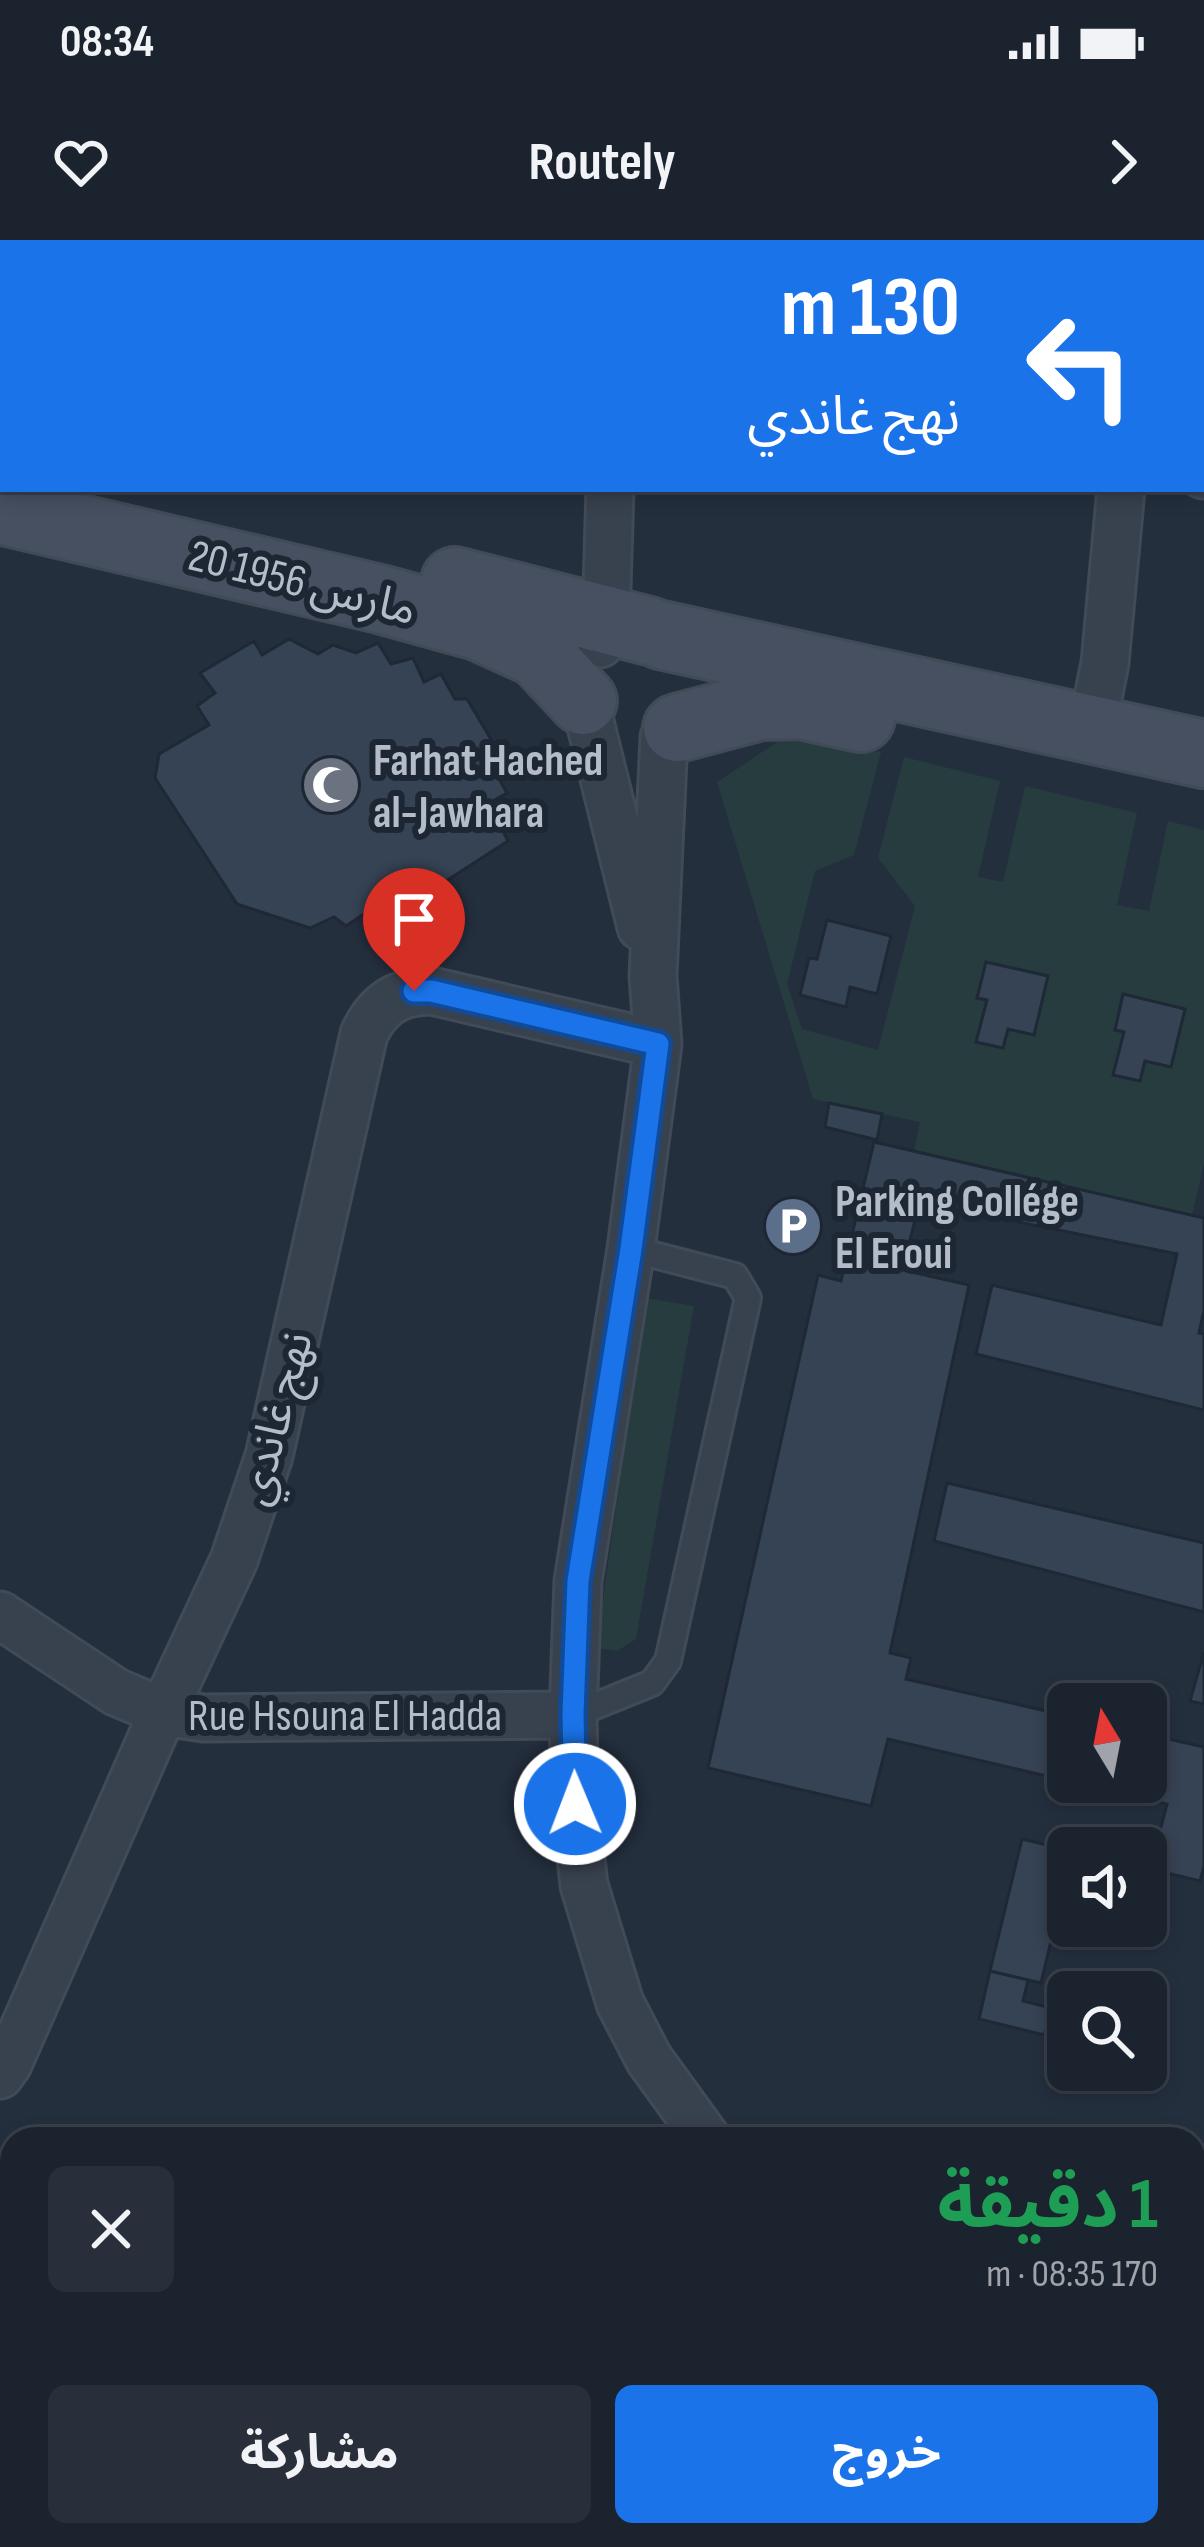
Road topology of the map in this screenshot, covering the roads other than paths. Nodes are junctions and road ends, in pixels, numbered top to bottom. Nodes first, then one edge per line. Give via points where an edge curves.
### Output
1 (98, 492) edge
2 (610, 492) edge
3 (1121, 492) edge
4 (0, 510) edge
5 (614, 658) junction
6 (1093, 728) junction
7 (670, 732) junction
8 (1204, 754) edge
9 (1204, 796) edge
10 (653, 976) junction
11 (658, 1044) junction
12 (631, 1249) junction
13 (0, 1615) edge
14 (164, 1712) junction
15 (573, 1714) junction
16 (0, 2075) edge
17 (698, 2127) edge

1 - 5 main road, 20 مارس 1956 via 183,511
2 - 5 street
3 - 6 street
4 - 5 main road, 20 مارس 1956 via 380,599 478,626 538,653
5 - 6 main road
5 - 7 main road via 599,728 630,743
5 - 7 main road via 677,646 688,660 694,696
5 - 10 street
6 - 8 main road
7 - 9 main road via 760,706 801,705
7 - 10 street
10 - 11 street
11 - 12 street
11 - 14 street, نهج غاندي via 431,991 398,996 371,1018 269,1456 234,1560
12 - 15 street via 578,1581
12 - 15 lane via 735,1276 748,1298 668,1661 652,1683
13 - 14 street, Rue Hsouna El Hadda via 116,1692
14 - 15 street, Rue Hsouna El Hadda
14 - 16 street, نهج غاندي
15 - 17 street via 584,1885 620,2003

